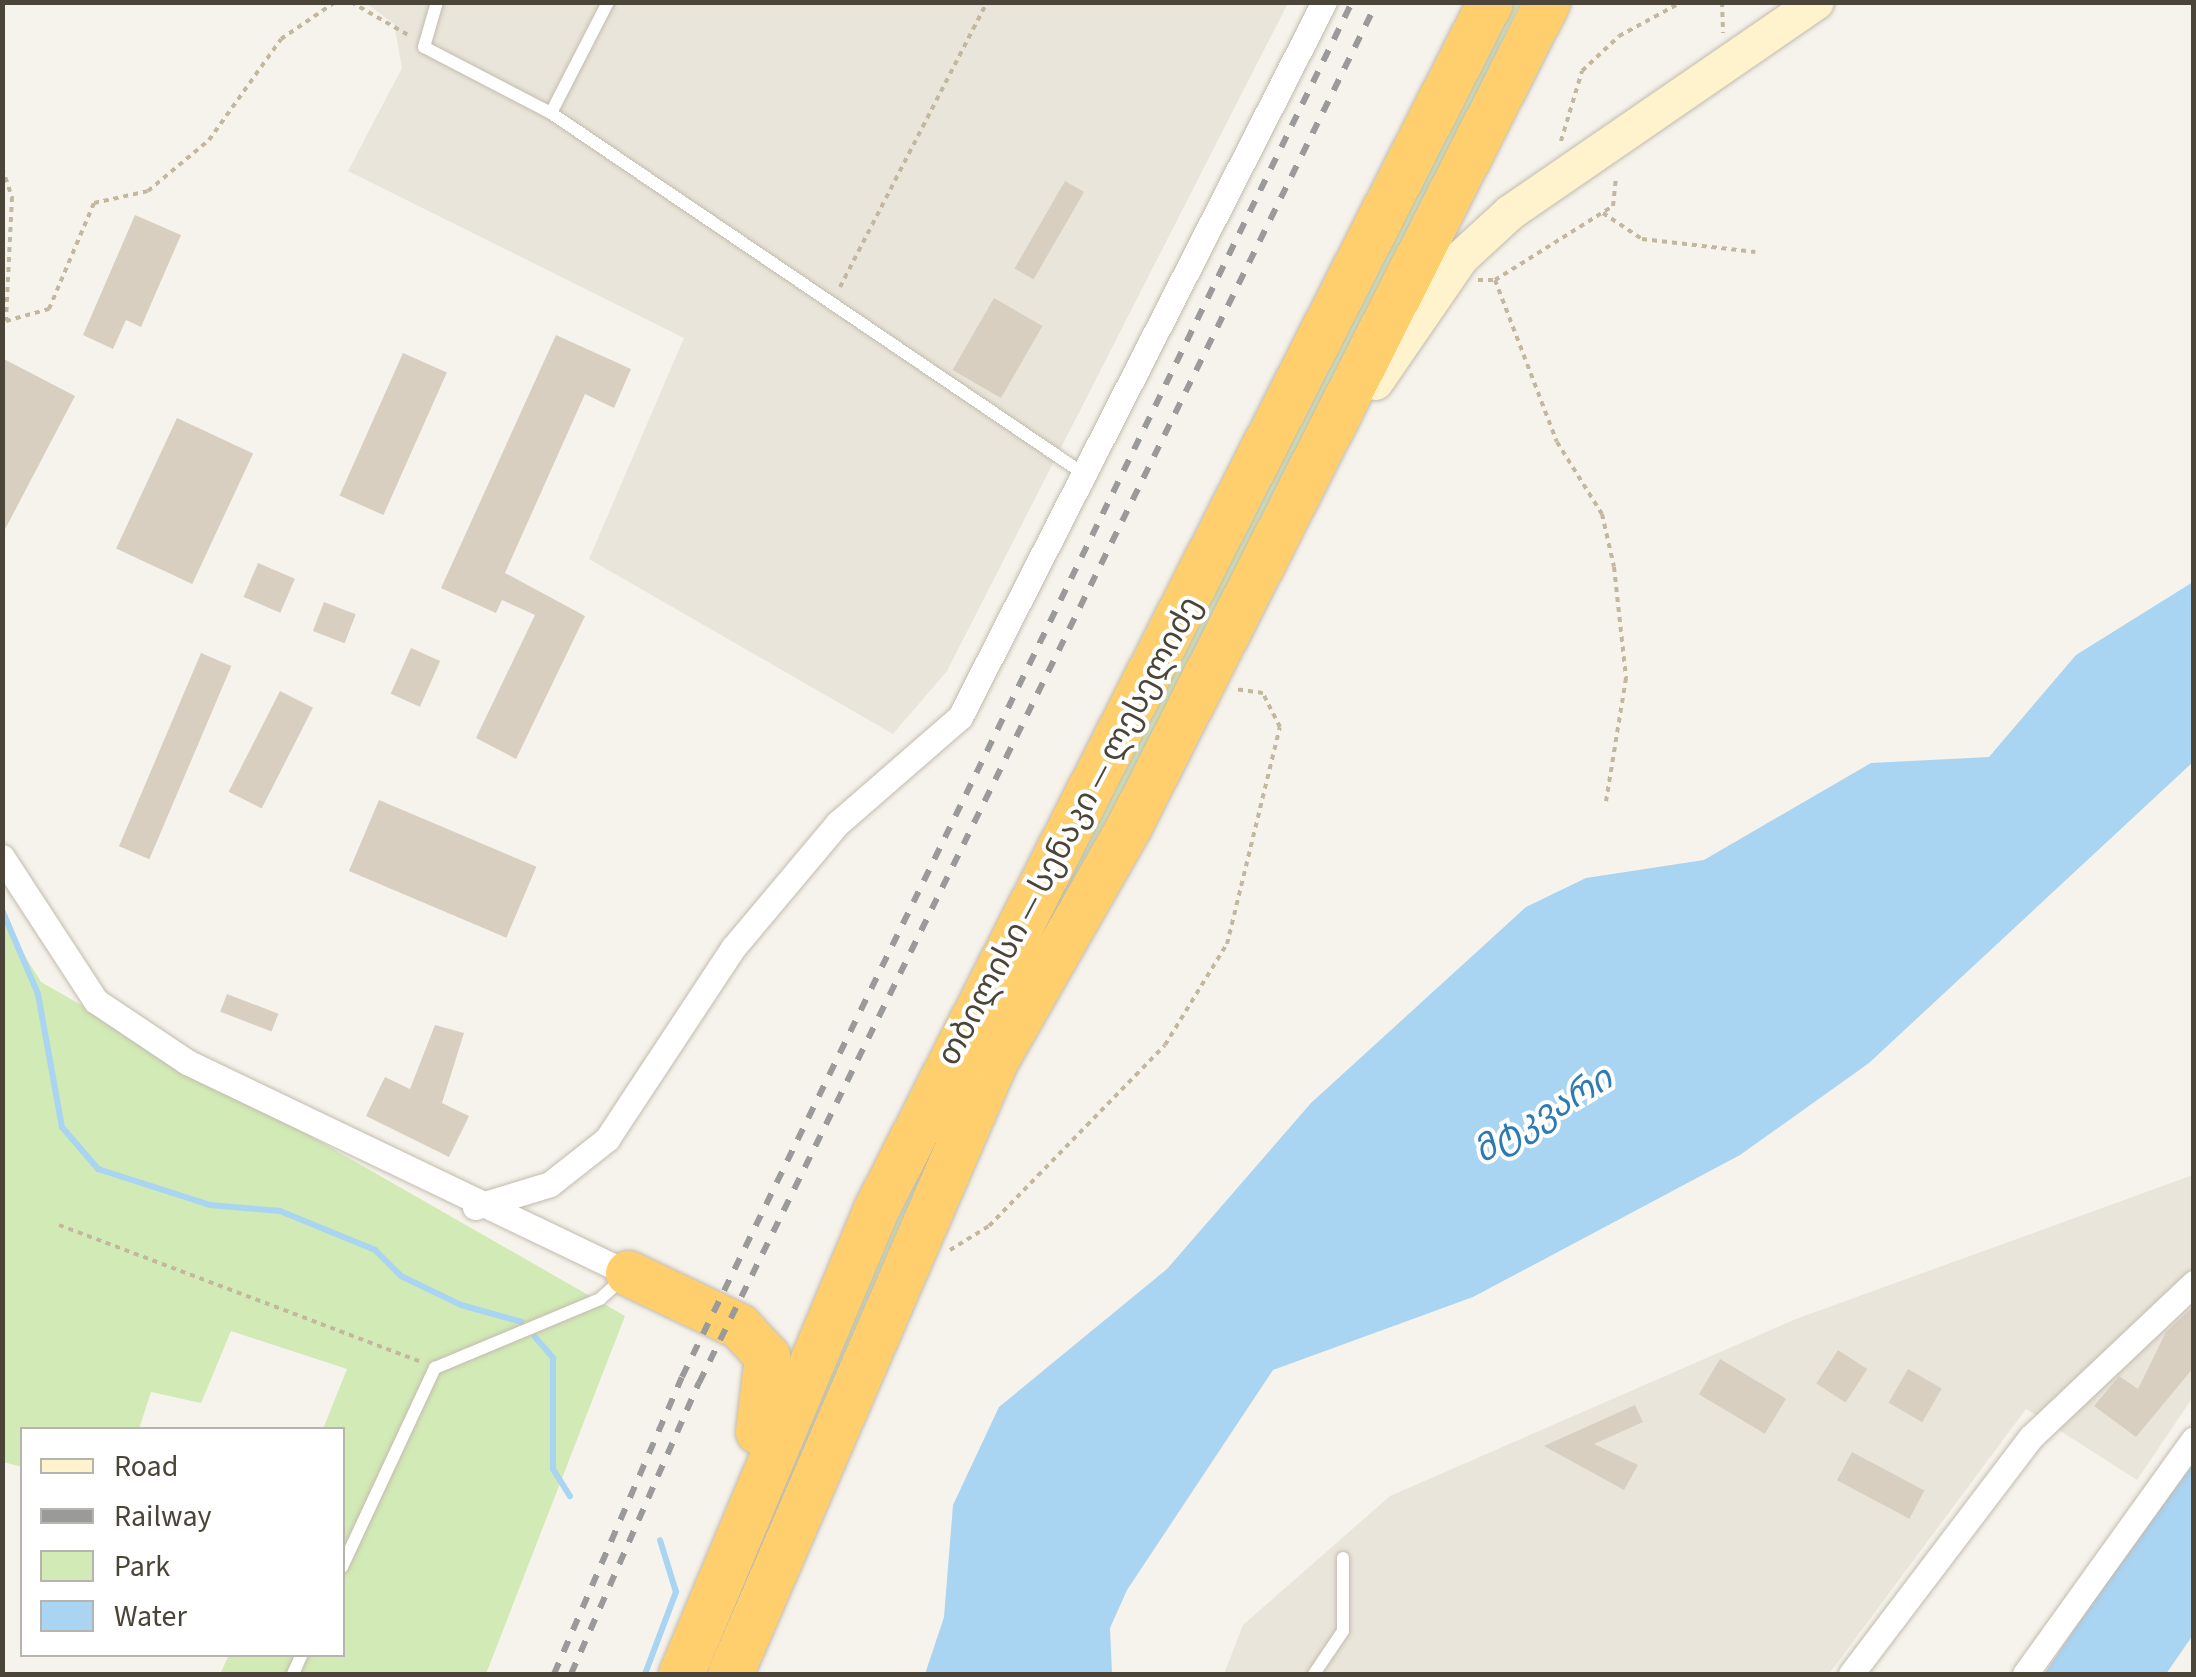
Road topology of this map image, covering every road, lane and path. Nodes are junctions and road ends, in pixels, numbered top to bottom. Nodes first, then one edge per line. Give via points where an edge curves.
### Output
1 (334, 2) edge
2 (351, 2) edge
3 (437, 2) edge
4 (608, 2) edge
5 (987, 2) edge
6 (1324, 2) edge
7 (1490, 2) edge
8 (1547, 2) edge
9 (1682, 2) edge
10 (1816, 2) edge
11 (424, 47) junction
12 (551, 113) junction
13 (1620, 132) junction
14 (2, 168) edge
15 (1564, 169) junction
16 (1603, 212) junction
17 (1755, 252) dead end
18 (1495, 280) junction
19 (1443, 281) junction
20 (832, 305) junction
21 (1084, 474) junction
22 (1242, 596) junction
23 (1201, 684) junction
24 (1606, 801) dead end
25 (2, 857) edge
26 (475, 1206) junction
27 (58, 1225) dead end
28 (906, 1254) junction
29 (628, 1274) junction
30 (845, 1278) junction
31 (2194, 1283) edge
32 (738, 1326) junction
33 (435, 1368) junction
34 (2194, 1440) edge
35 (738, 1530) junction
36 (1343, 1558) dead end
37 (345, 1561) edge
38 (681, 1674) edge
39 (730, 1674) edge
40 (1314, 1674) edge
41 (1851, 1674) edge
42 (2025, 1674) edge

1 - 14 path via 281,39 209,140 148,191 94,204 48,310 6,321 12,198
2 - 11 path
3 - 11 lane
4 - 12 lane
5 - 20 path
6 - 21 street
7 - 30 highway, თბილისი — სენაკი — ლესელიძე
8 - 22 highway, თბილისი — სენაკი — ლესელიძე
9 - 15 path via 1619,36 1582,71 1558,150
10 - 13 main road
11 - 12 lane
12 - 20 lane
13 - 15 main road
13 - 16 path via 1613,206
15 - 19 main road
16 - 17 path via 1642,239
16 - 18 path
18 - 19 path
18 - 24 path via 1557,442 1602,514 1614,567 1626,678
19 - 22 main road
20 - 21 lane
21 - 26 street via 960,717 838,824 732,948 607,1138 550,1184
22 - 23 highway, თბილისი — სენაკი — ლესელიძე
23 - 28 highway, თბილისი — სენაკი — ლესელიძე via 995,1061
23 - 28 path via 1263,693 1280,727 1226,944 1165,1046 989,1226 952,1250
25 - 26 street via 96,1001 187,1062
26 - 29 street
27 - 33 path
28 - 39 highway, თბილისი — სენაკი — ლესელიძე
29 - 32 highway
29 - 33 lane via 600,1299
30 - 32 highway via 794,1322
30 - 35 highway, თბილისი — სენაკი — ლესელიძე
31 - 41 street via 2031,1436
32 - 35 highway via 767,1356 770,1376 738,1483
33 - 37 lane
34 - 42 street
35 - 38 highway, თბილისი — სენაკი — ლესელიძე
36 - 40 lane via 1342,1631

